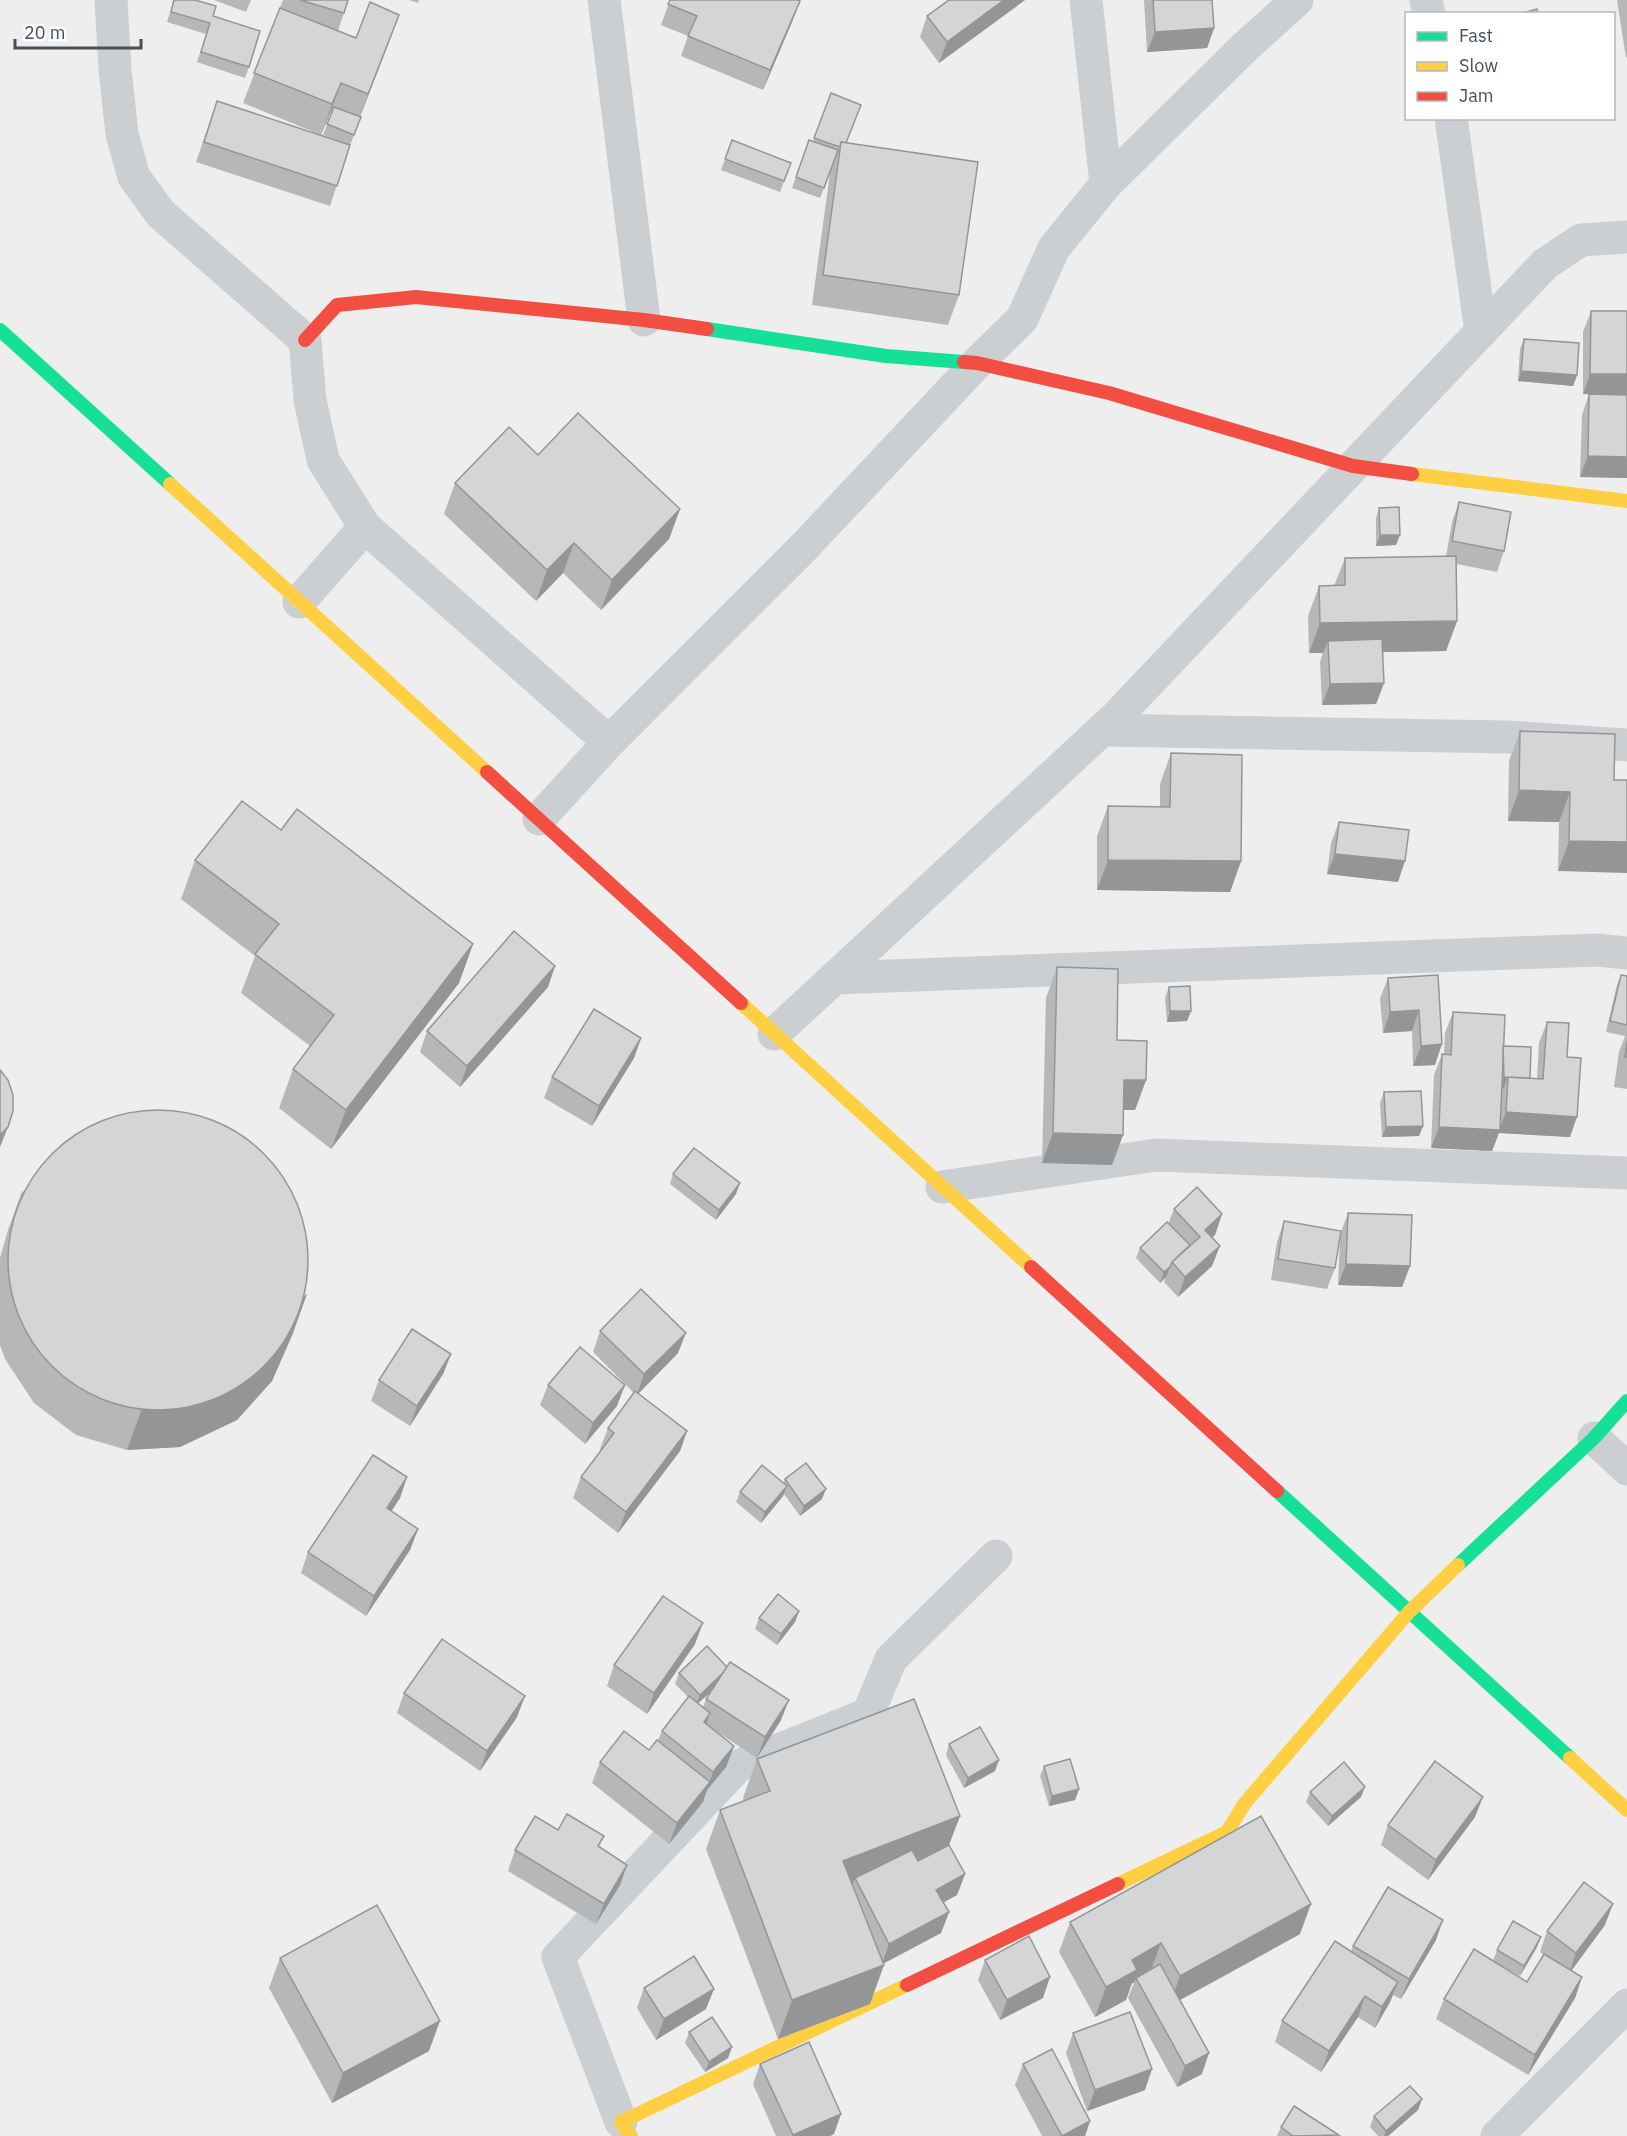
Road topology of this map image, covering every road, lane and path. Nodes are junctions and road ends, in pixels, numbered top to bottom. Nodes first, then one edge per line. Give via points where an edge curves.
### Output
1 (111, 0) edge
2 (604, 0) edge
3 (1086, 0) edge
4 (1297, 0) edge
5 (1451, 120) edge
6 (1106, 184) junction
7 (1627, 237) edge
8 (644, 320) junction
9 (0, 330) edge
10 (1481, 332) junction
11 (305, 340) junction
12 (977, 363) junction
13 (1353, 466) junction
14 (1627, 501) edge
15 (365, 527) junction
16 (299, 602) junction
17 (1102, 730) junction
18 (609, 742) junction
19 (1627, 745) edge
20 (540, 819) junction
21 (1627, 953) edge
22 (834, 978) junction
23 (774, 1034) junction
24 (1627, 1173) edge
25 (942, 1186) junction
26 (1627, 1401) edge
27 (1594, 1438) junction
28 (1627, 1469) edge
29 (996, 1556) dead end
30 (1409, 1612) junction
31 (1627, 1810) edge
32 (1627, 2005) edge
33 (626, 2129) edge
34 (1497, 2136) edge

1 - 11 street via 122,134 134,177 161,214
2 - 8 street
3 - 6 street
4 - 6 street
5 - 10 street
6 - 12 street via 1054,248 1022,319
7 - 10 street via 1581,240 1545,264
8 - 11 street via 416,297 337,304
8 - 12 street via 886,356
9 - 16 street
10 - 13 street
11 - 15 street via 310,400 323,460
12 - 13 street via 1109,393
12 - 18 street via 804,547
13 - 14 street
13 - 17 street
15 - 16 street
15 - 18 street
16 - 20 street
17 - 19 street via 1508,737
17 - 22 street
18 - 20 street
20 - 23 street
21 - 22 street via 1596,950
22 - 23 street
23 - 25 street
24 - 25 street via 1156,1155
25 - 30 street
26 - 27 street
27 - 28 street
27 - 30 street
29 - 33 street via 891,1659 868,1714 738,1766 558,1957
30 - 31 street
30 - 33 street via 1245,1803 1227,1832
32 - 34 street

